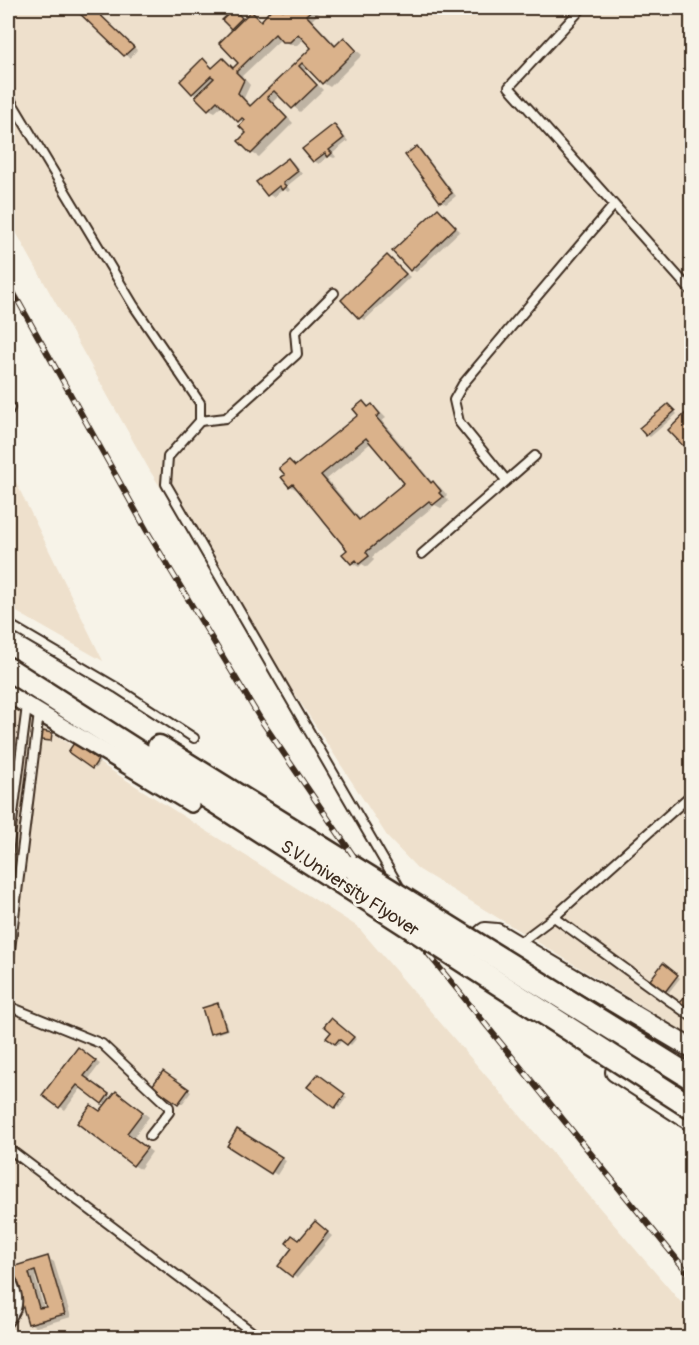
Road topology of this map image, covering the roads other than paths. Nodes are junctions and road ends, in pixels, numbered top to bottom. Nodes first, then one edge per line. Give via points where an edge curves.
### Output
1 (582, 8) edge
2 (8, 96) edge
3 (614, 205) junction
4 (692, 292) edge
5 (334, 293) dead end
6 (8, 404) edge
7 (8, 412) edge
8 (200, 421) junction
9 (535, 456) dead end
10 (506, 480) junction
11 (422, 554) dead end
12 (8, 624) edge
13 (8, 653) edge
14 (8, 669) edge
15 (8, 694) edge
16 (33, 710) junction
17 (194, 738) dead end
18 (692, 794) edge
19 (191, 804) dead end
20 (8, 853) edge
21 (554, 917) junction
22 (518, 944) junction
23 (8, 966) edge
24 (469, 968) junction
25 (8, 1006) edge
26 (692, 1017) edge
27 (692, 1049) edge
28 (692, 1078) edge
29 (692, 1108) edge
30 (692, 1122) edge
31 (150, 1136) dead end
32 (8, 1148) edge
33 (8, 1274) edge
34 (8, 1322) edge
35 (260, 1338) edge

1 - 3 lane via 509,87
2 - 8 lane via 134,306 200,403
3 - 4 lane
3 - 10 lane via 463,384 454,400 459,422
5 - 8 lane via 295,332 297,354 226,418
6 - 7 lane
8 - 24 lane via 168,457 166,484 429,939
9 - 10 lane
10 - 11 lane
12 - 17 lane
13 - 28 main road, S.V.University Flyover, bridge
14 - 29 main road, S.V.University Flyover, bridge
15 - 16 street
16 - 19 street
16 - 20 lane
16 - 23 lane
18 - 21 lane
21 - 22 lane
21 - 26 lane
22 - 24 street via 497,933 485,932 471,953
22 - 27 street
24 - 30 street via 518,1007
25 - 31 lane via 105,1046 170,1107
32 - 35 lane
33 - 34 lane via 17,1294 16,1309

